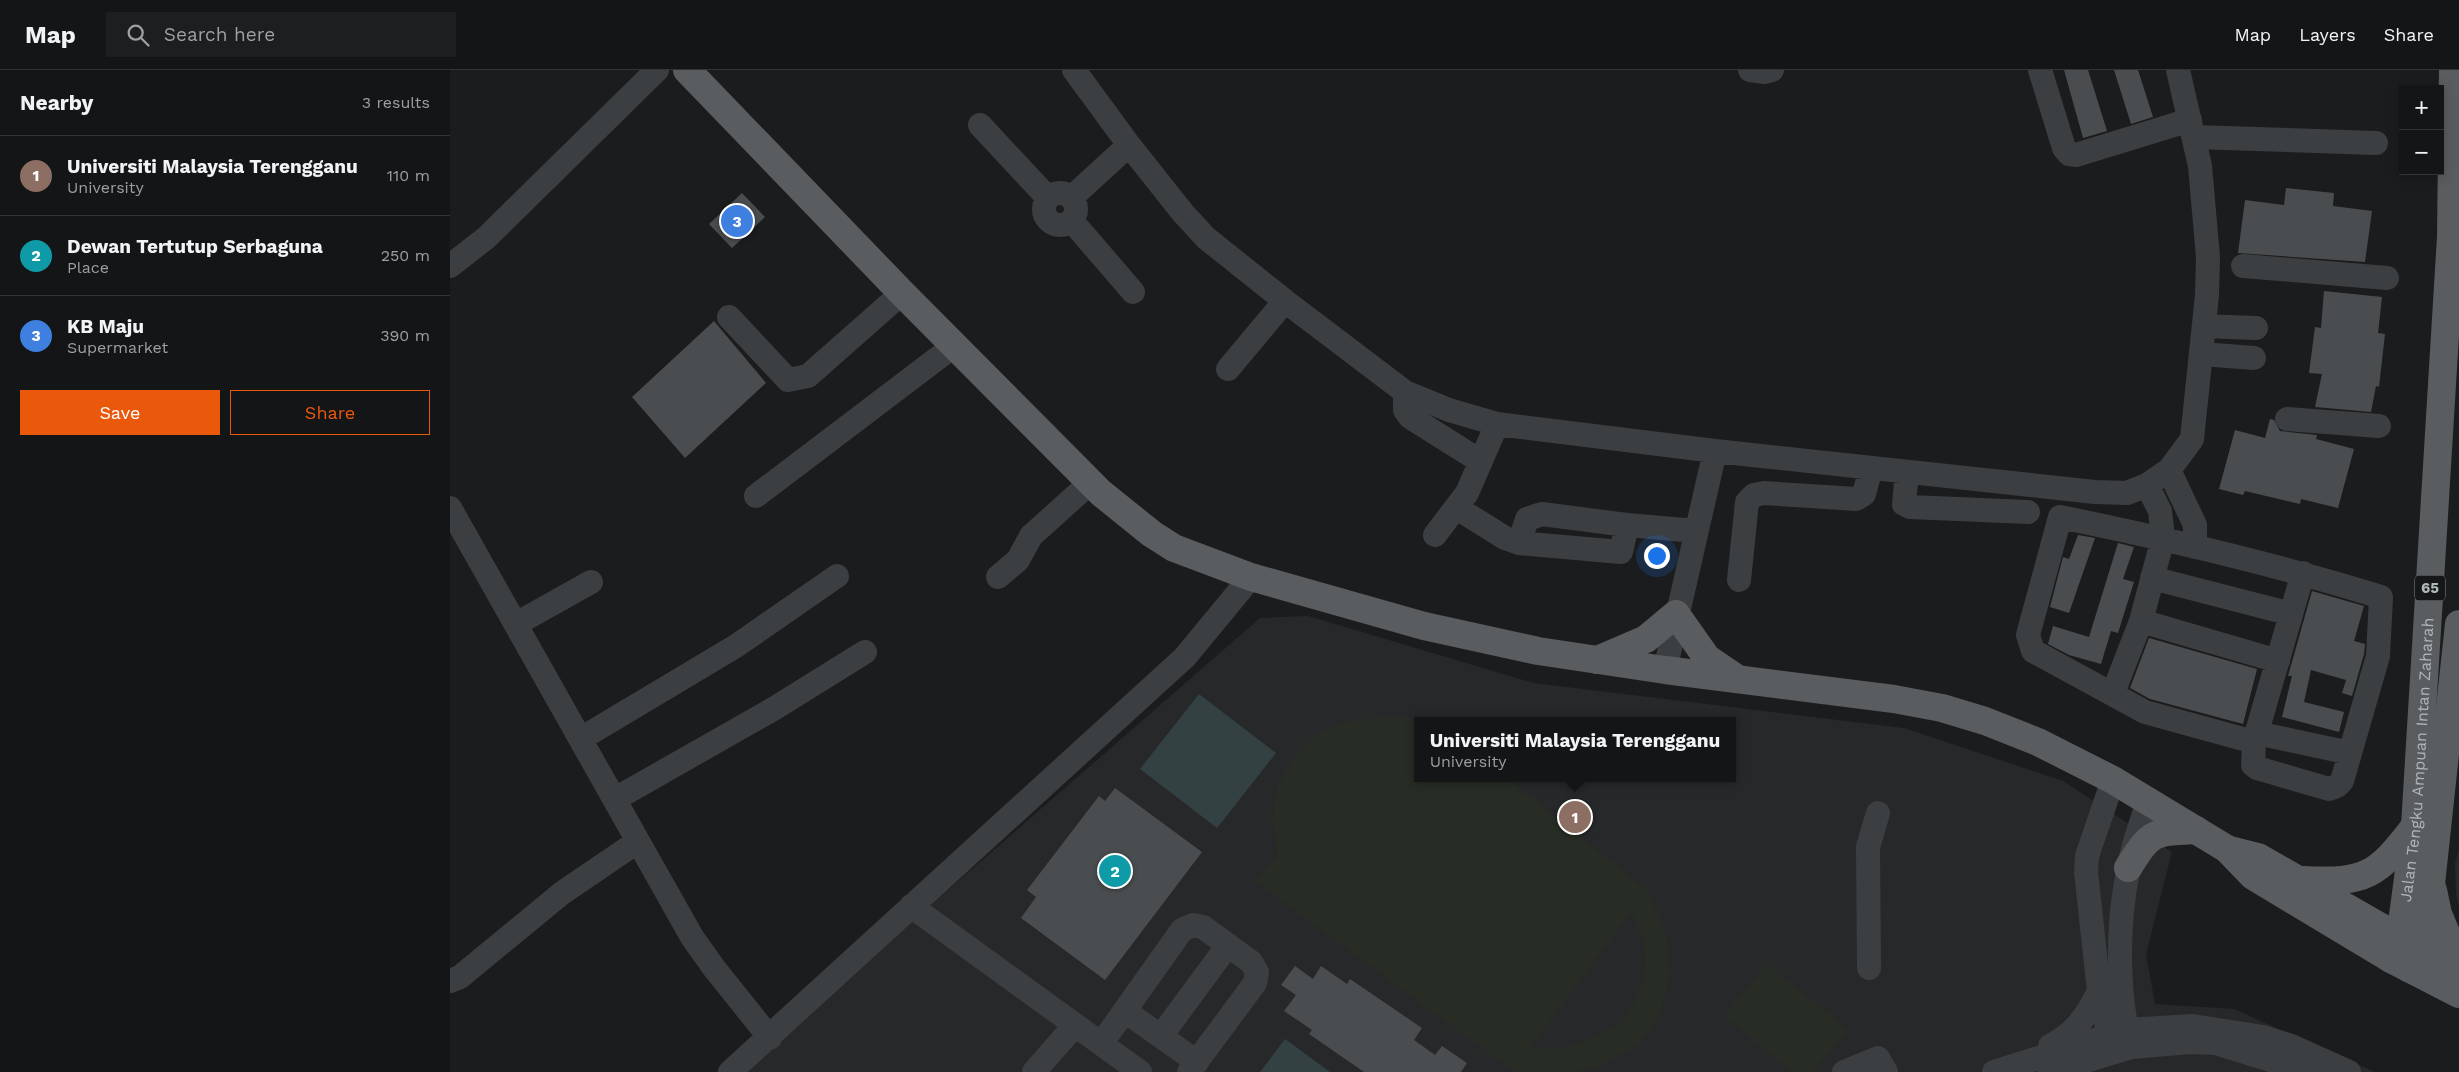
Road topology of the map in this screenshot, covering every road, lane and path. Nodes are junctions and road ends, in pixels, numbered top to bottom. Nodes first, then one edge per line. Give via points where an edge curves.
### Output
1 (657, 70) edge
2 (687, 70) edge
3 (1074, 70) edge
4 (1750, 70) edge
5 (1772, 70) edge
6 (2040, 70) edge
7 (2178, 70) edge
8 (2453, 70) edge
9 (980, 125) dead end
10 (2192, 128) junction
11 (2376, 143) dead end
12 (1129, 145) junction
13 (1072, 209) junction
14 (2455, 237) edge
15 (450, 266) edge
16 (2243, 266) dead end
17 (2387, 278) dead end
18 (902, 292) junction
19 (1134, 292) dead end
20 (1284, 301) junction
21 (729, 317) dead end
22 (2204, 326) junction
23 (2256, 328) dead end
24 (955, 345) junction
25 (2201, 354) junction
26 (2254, 358) dead end
27 (1228, 369) dead end
28 (1405, 392) junction
29 (2287, 419) dead end
30 (1496, 424) junction
31 (2379, 426) dead end
32 (1715, 451) junction
33 (1480, 461) junction
34 (1871, 468) junction
35 (2169, 470) junction
36 (1906, 472) junction
37 (1091, 482) junction
38 (2147, 485) junction
39 (756, 496) dead end
40 (450, 508) edge
41 (1457, 508) junction
42 (2028, 512) dead end
43 (1626, 525) junction
44 (1696, 531) junction
45 (1435, 535) dead end
46 (2163, 538) junction
47 (1519, 543) junction
48 (2195, 547) junction
49 (2303, 573) junction
50 (837, 576) dead end
51 (1251, 576) junction
52 (998, 577) dead end
53 (2152, 578) junction
54 (1738, 580) dead end
55 (591, 582) dead end
56 (1676, 614) junction
57 (2291, 614) junction
58 (2141, 620) junction
59 (516, 624) junction
60 (2459, 624) edge
61 (865, 652) dead end
62 (1596, 661) junction
63 (2278, 661) junction
64 (1665, 670) junction
65 (1740, 680) junction
66 (2113, 693) junction
67 (2256, 737) junction
68 (582, 738) junction
69 (2350, 753) junction
70 (2114, 780) junction
71 (615, 799) junction
72 (2148, 801) junction
73 (1878, 813) dead end
74 (2415, 826) junction
75 (2196, 830) junction
76 (637, 842) junction
77 (2227, 849) junction
78 (2128, 868) junction
79 (2299, 880) junction
80 (2431, 884) junction
81 (2089, 897) junction
82 (2123, 897) junction
83 (912, 906) junction
84 (1228, 945) junction
85 (2406, 953) junction
86 (2459, 964) edge
87 (1869, 968) dead end
88 (2459, 968) edge
89 (2121, 975) junction
90 (450, 981) edge
91 (2099, 991) junction
92 (2459, 994) edge
93 (1125, 1011) junction
94 (1075, 1024) junction
95 (2192, 1026) junction
96 (1161, 1036) junction
97 (770, 1038) junction
98 (2119, 1041) junction
99 (1101, 1044) junction
100 (2018, 1064) junction
101 (1882, 1065) edge
102 (1193, 1067) edge
103 (730, 1072) edge
104 (1034, 1072) edge
105 (1140, 1072) edge
106 (1844, 1072) edge
107 (1994, 1072) edge
108 (2050, 1072) edge
109 (2309, 1072) edge
110 (2349, 1072) edge

1 - 15 street via 486,238
2 - 18 main road
3 - 12 street
4 - 5 street
6 - 10 street via 2064,148 2069,154
7 - 10 street
8 - 14 main road, Jalan Tengku Ampuan Intan Zaharah / 65
9 - 13 street via 1048,198 1043,210 1048,221 1060,226
10 - 11 street
10 - 22 street via 2200,166 2208,257
12 - 13 street
12 - 20 street via 1206,238
13 - 19 street
14 - 74 main road, Jalan Tengku Ampuan Intan Zaharah / 65
16 - 17 street
18 - 21 street via 808,376 788,380
18 - 24 main road
20 - 27 street
20 - 28 street
22 - 23 street
22 - 25 street
24 - 37 main road
24 - 39 street
25 - 26 street
25 - 35 street via 2192,439
28 - 30 street
28 - 33 street via 1405,410 1410,417
29 - 31 street
30 - 32 street
30 - 33 street
32 - 34 street
32 - 44 street
33 - 41 street
34 - 36 street
34 - 54 street via 1864,494 1856,498 1754,495 1747,502
35 - 38 street
35 - 48 street via 2195,525
36 - 38 street via 2095,492 2127,492
36 - 42 street via 1904,504 1910,507
37 - 51 main road via 1152,534 1174,548
37 - 52 street via 1031,536 1018,560
38 - 46 street via 2160,511
40 - 59 street
41 - 45 street
41 - 47 street via 1505,538
43 - 44 street
43 - 47 street via 1542,514 1527,520
43 - 47 street via 1622,552
44 - 56 street
46 - 48 street
46 - 53 street
46 - 66 street via 2060,517 2028,635 2029,644 2033,651
48 - 49 street
49 - 57 street
49 - 69 street via 2380,597 2378,656
50 - 68 street via 736,646
51 - 62 main road via 1424,626
51 - 83 street via 1185,657
53 - 57 street
53 - 58 street
55 - 59 street
56 - 62 main road via 1646,639
56 - 64 street
56 - 65 main road via 1707,658
57 - 63 street
58 - 63 street
58 - 66 street
59 - 68 street
60 - 80 main road, Jalan Tengku Ampuan Intan Zaharah
61 - 71 street via 775,708
62 - 64 main road
63 - 67 street
64 - 65 main road
65 - 70 main road via 1894,698 1942,708 2038,742
66 - 67 street via 2144,712
67 - 69 street
67 - 69 street via 2252,760 2257,768 2329,789 2342,781
68 - 71 street
70 - 72 main road
70 - 81 street via 2087,856
71 - 76 street
72 - 75 main road
72 - 78 street
73 - 87 street via 1868,847
74 - 79 main road via 2394,854 2378,869 2361,877 2340,882
74 - 85 main road, Jalan Tengku Ampuan Intan Zaharah / 65
75 - 77 main road
75 - 78 main road via 2157,832 2144,843
76 - 90 street via 562,893 460,977
76 - 97 street via 692,937
77 - 79 main road via 2258,857
77 - 85 main road via 2253,876
78 - 82 street
79 - 85 main road
80 - 85 main road, Jalan Tengku Ampuan Intan Zaharah
80 - 86 main road via 2438,914
81 - 82 street
81 - 91 street
82 - 89 street
83 - 94 street
83 - 97 street
84 - 93 street via 1203,926 1193,925 1182,930
84 - 96 street
84 - 102 street via 1251,962 1257,972 1256,982
85 - 88 main road
85 - 92 main road
89 - 95 street via 2129,995 2142,1011
89 - 98 street
91 - 98 street
91 - 100 street via 2086,1018 2075,1029
93 - 96 street
93 - 99 street
94 - 99 street
94 - 104 street
95 - 98 street via 2162,1026
95 - 110 street via 2263,1037
96 - 102 street
97 - 103 street
98 - 100 street
98 - 108 street
98 - 109 street via 2216,1043
99 - 105 street
100 - 107 street
101 - 106 street

